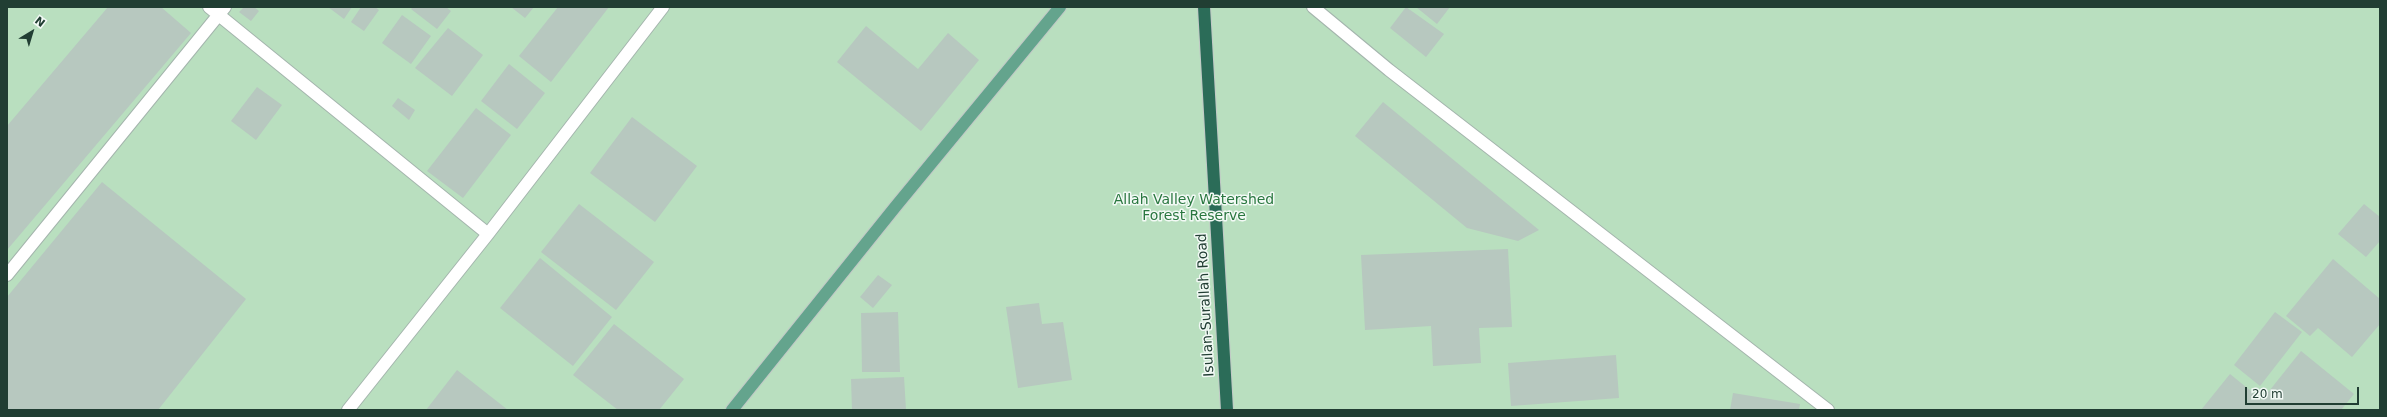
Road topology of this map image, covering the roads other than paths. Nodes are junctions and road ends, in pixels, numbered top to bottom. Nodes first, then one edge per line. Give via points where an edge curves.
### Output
1 (663, 7) edge
2 (1060, 7) edge
3 (1204, 7) edge
4 (1313, 7) edge
5 (218, 10) edge
6 (488, 234) junction
7 (7, 275) edge
8 (348, 410) edge
9 (732, 410) edge
10 (1226, 410) edge
11 (1828, 410) edge

1 - 6 street
2 - 9 main road
3 - 10 highway, Isulan-Surallah Road
4 - 11 street via 1389,70
5 - 6 street
5 - 7 street
6 - 8 street

